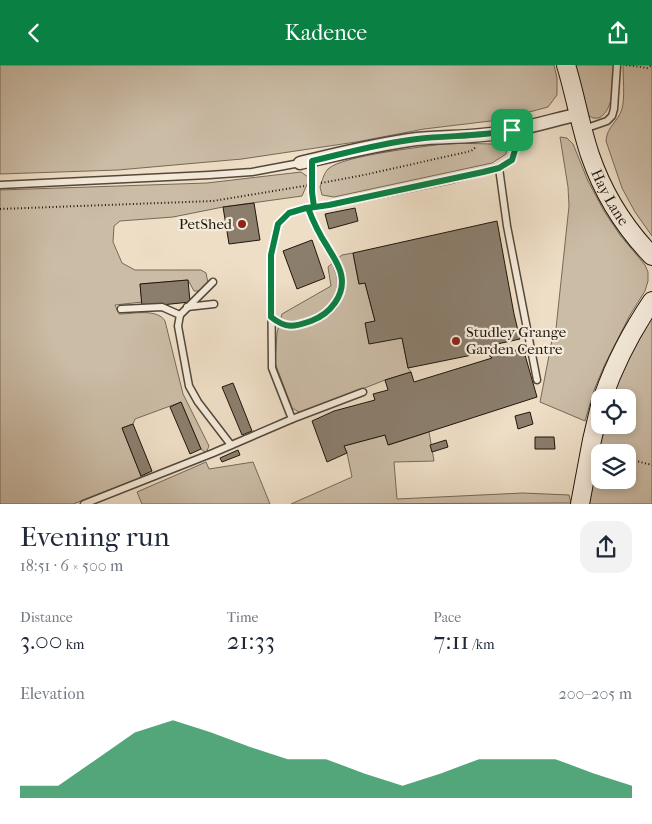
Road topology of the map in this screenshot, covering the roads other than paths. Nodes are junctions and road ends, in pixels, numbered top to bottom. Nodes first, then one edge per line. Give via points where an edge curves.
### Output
1 (566, 65) edge
2 (617, 65) edge
3 (581, 121) junction
4 (512, 130) junction
5 (306, 162) junction
6 (499, 168) junction
7 (0, 185) edge
8 (311, 207) junction
9 (652, 256) edge
10 (213, 282) dead end
11 (652, 301) edge
12 (214, 304) dead end
13 (187, 307) junction
14 (121, 309) dead end
15 (180, 315) junction
16 (271, 317) junction
17 (538, 380) dead end
18 (606, 389) edge
19 (363, 392) dead end
20 (292, 419) junction
21 (593, 434) edge
22 (231, 445) junction
23 (84, 504) edge
24 (580, 504) edge

1 - 3 street, Hay Lane
2 - 3 lane via 612,116 607,121
3 - 4 street
3 - 9 street, Hay Lane via 590,156 608,196 625,224
4 - 5 street via 415,139
4 - 6 lane via 515,150 512,160
5 - 7 lane via 252,172
5 - 8 lane via 312,185
6 - 8 lane
6 - 17 lane
8 - 16 lane via 289,213 278,224 271,255
8 - 16 lane via 316,227 341,273 342,292 333,307 315,320 301,325 286,326
10 - 13 lane
11 - 18 street via 624,346
12 - 13 lane
13 - 15 lane
14 - 15 lane via 162,307
15 - 22 lane via 178,326 189,386
16 - 20 lane via 272,368
19 - 20 lane
20 - 22 lane
21 - 24 street
22 - 23 lane

